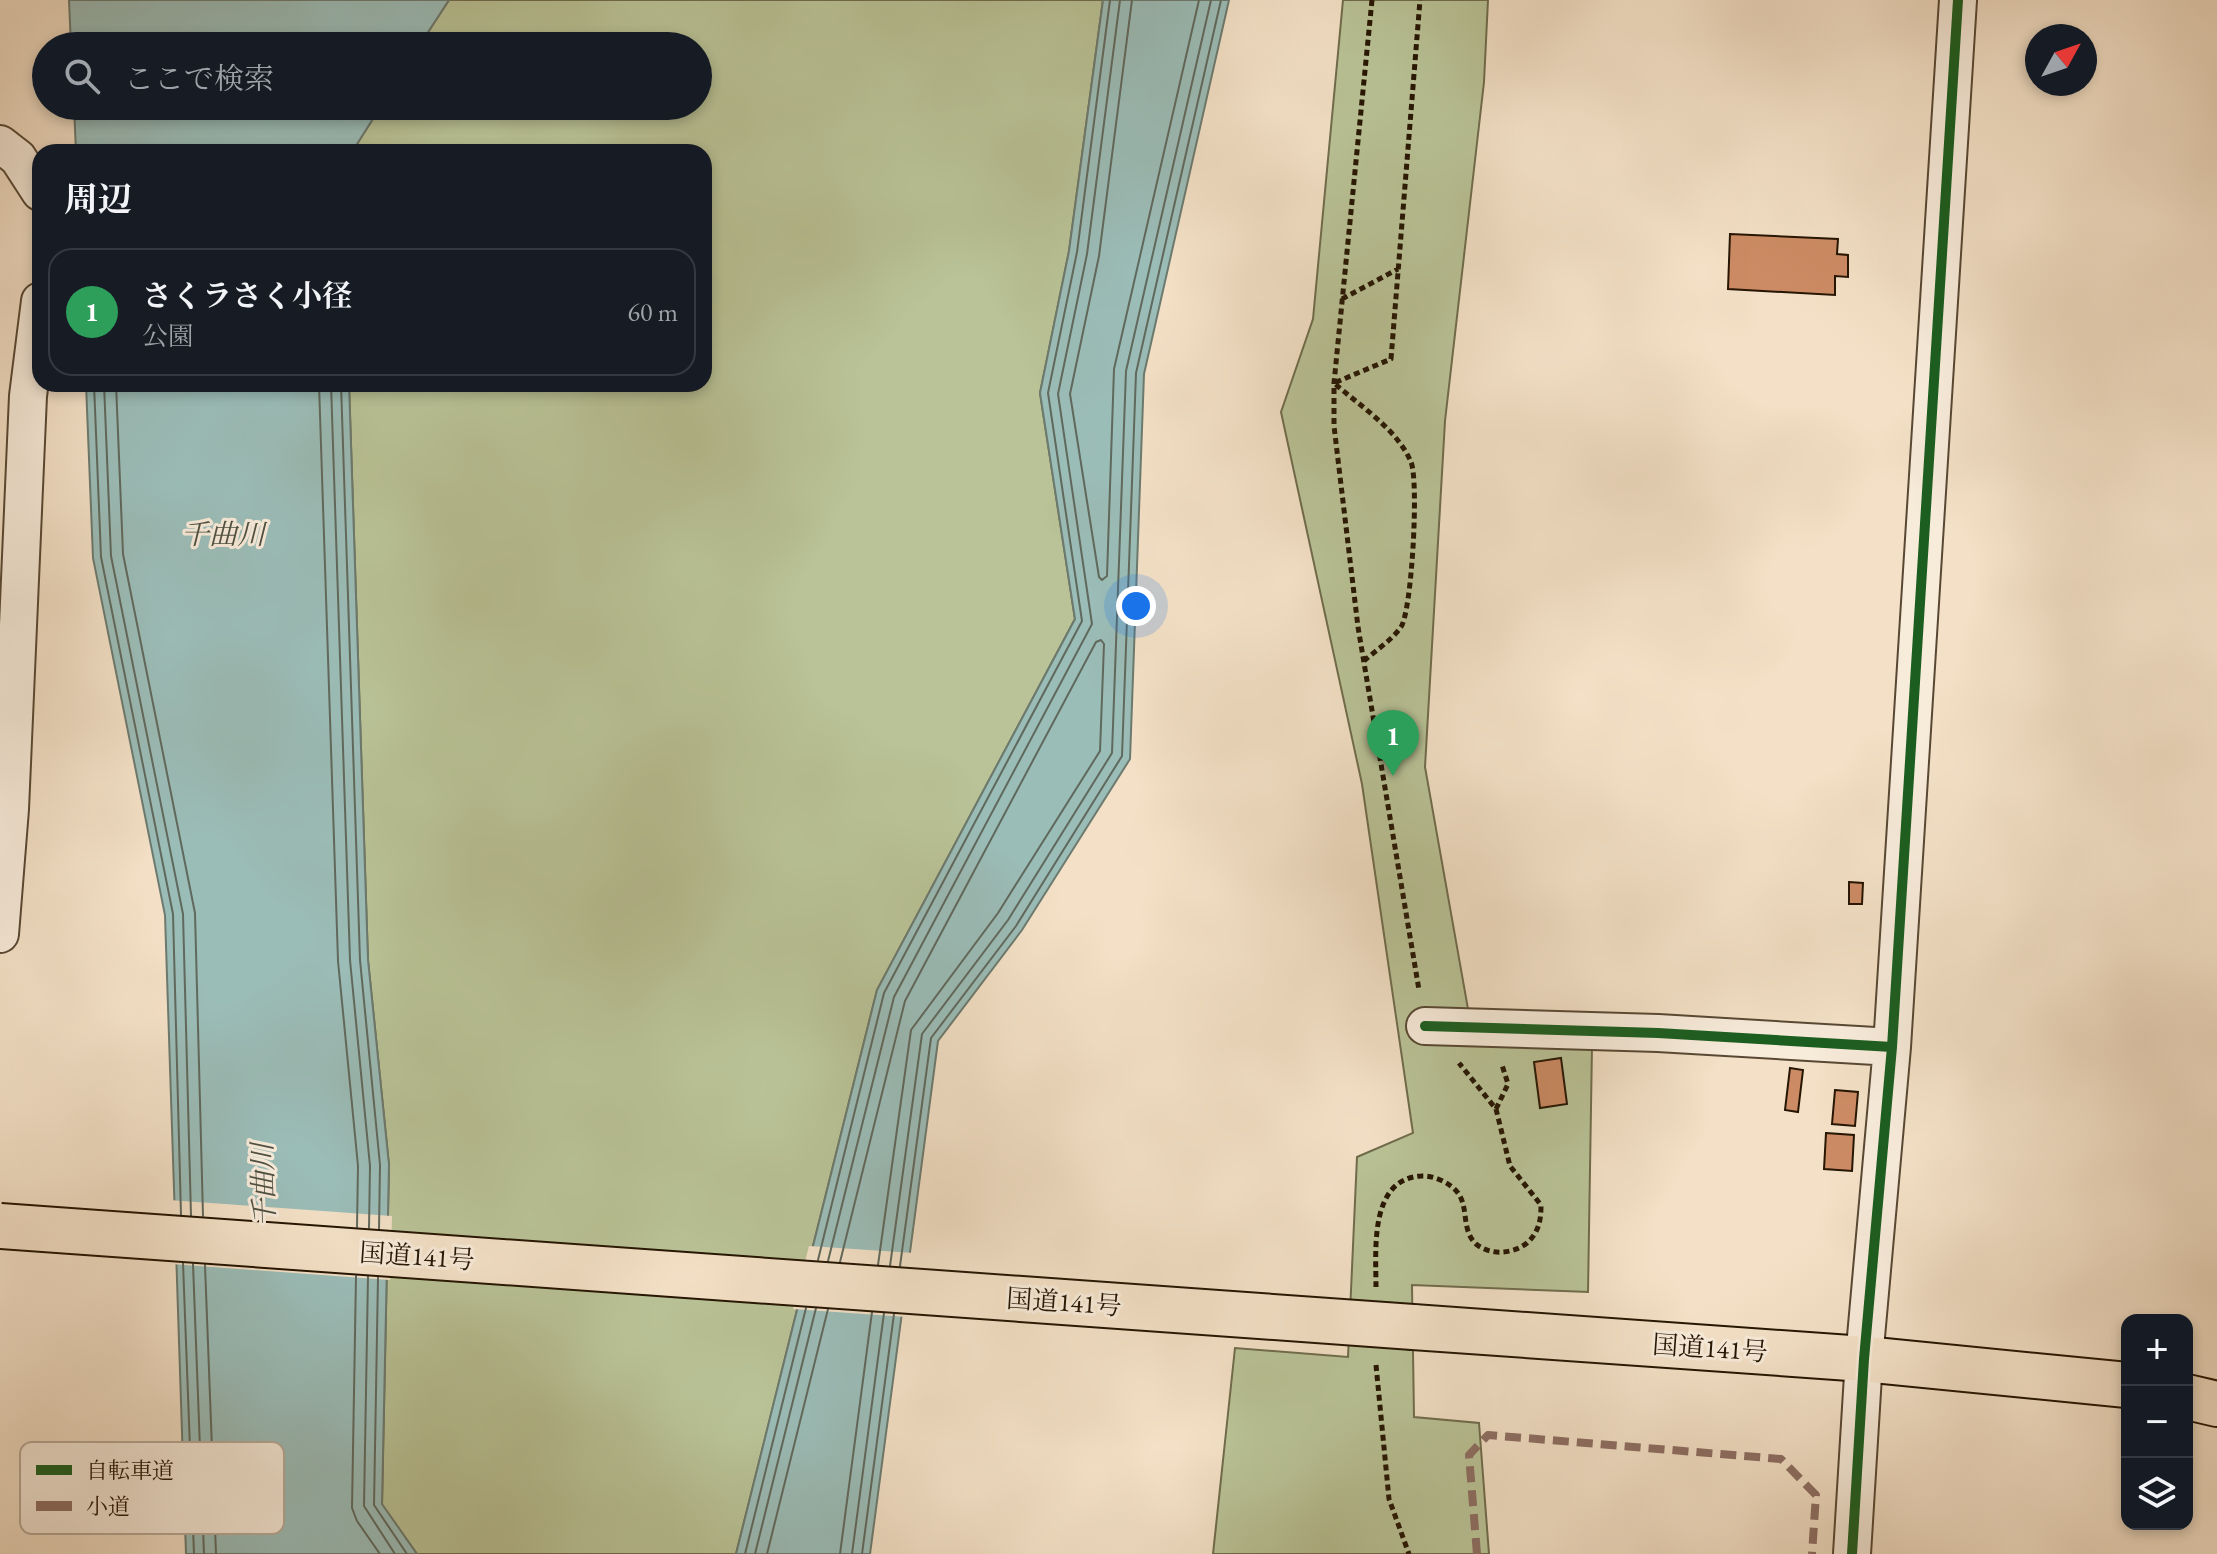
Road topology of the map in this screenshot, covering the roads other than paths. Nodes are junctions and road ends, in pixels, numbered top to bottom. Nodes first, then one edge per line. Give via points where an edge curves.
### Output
1 (1958, 0) edge
2 (0, 144) edge
3 (32, 180) edge
4 (32, 364) edge
5 (0, 934) edge
6 (1425, 1026) road end
7 (1892, 1047) junction
8 (0, 1226) edge
9 (1864, 1359) junction
10 (2121, 1384) edge
11 (2193, 1386) edge
12 (2217, 1386) edge
13 (2193, 1398) edge
14 (2217, 1404) edge
15 (1852, 1554) edge

1 - 7 street
2 - 3 street via 18,158
4 - 5 street
6 - 7 street
7 - 9 street
8 - 9 highway, 国道141号, bridge
9 - 10 highway, 国道141号
9 - 15 street
11 - 12 highway
13 - 14 highway

